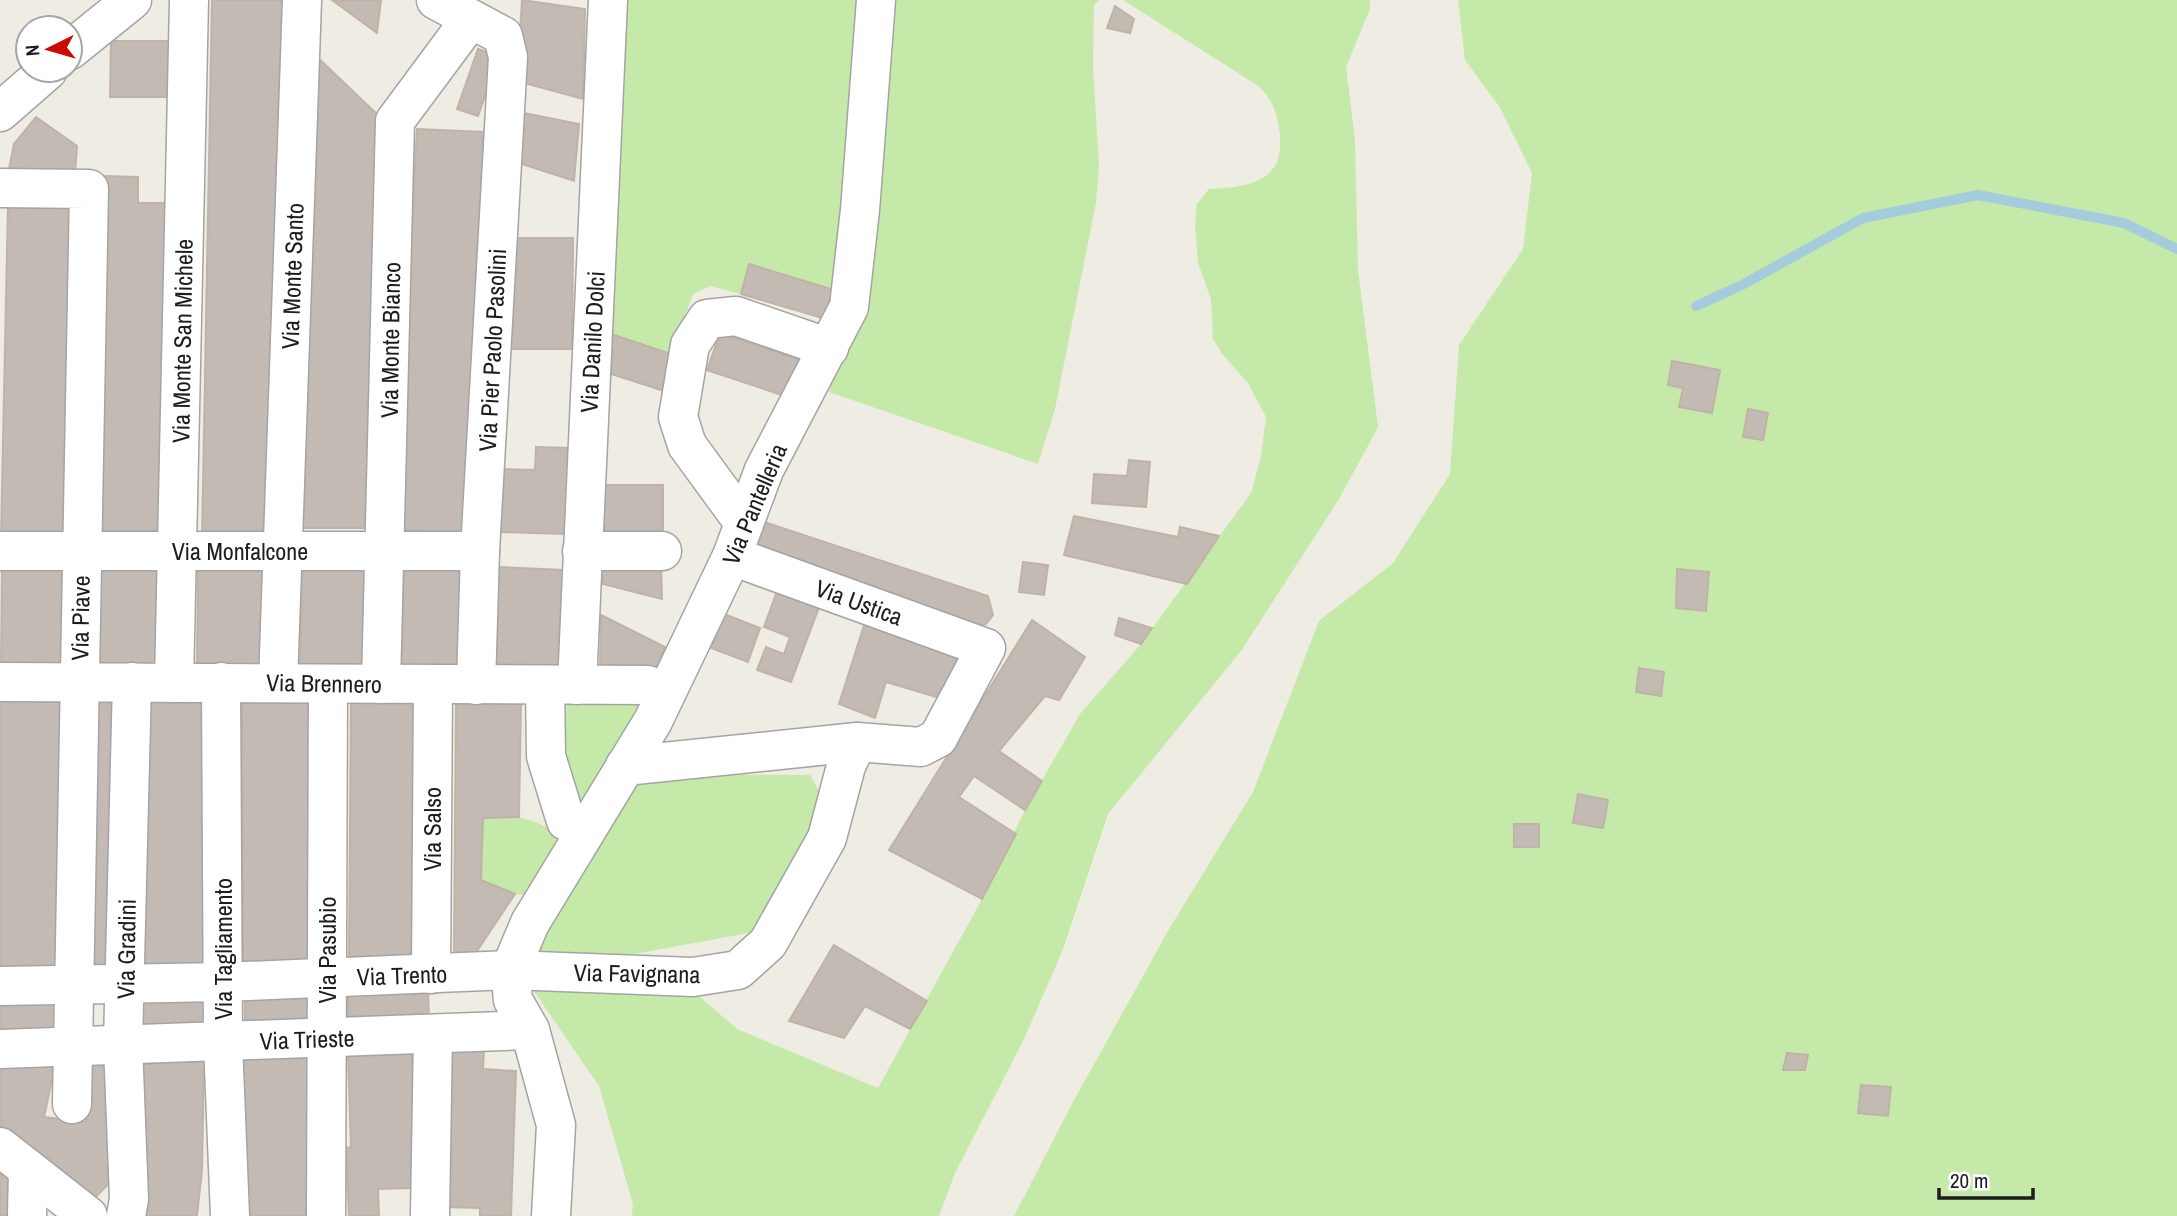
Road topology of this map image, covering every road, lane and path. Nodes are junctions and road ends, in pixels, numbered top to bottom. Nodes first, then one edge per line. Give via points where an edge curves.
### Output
1 (132, 0) edge
2 (189, 0) edge
3 (302, 0) edge
4 (436, 0) edge
5 (608, 0) edge
6 (876, 0) edge
7 (485, 16) edge
8 (84, 28) edge
9 (31, 84) edge
10 (0, 111) edge
11 (0, 188) edge
12 (829, 348) junction
13 (738, 539) junction
14 (0, 551) edge
15 (80, 551) junction
16 (177, 551) junction
17 (282, 551) junction
18 (385, 551) junction
19 (480, 551) junction
20 (582, 551) junction
21 (662, 551) dead end
22 (0, 682) edge
23 (79, 682) junction
24 (132, 682) junction
25 (221, 682) junction
26 (174, 683) junction
27 (278, 683) junction
28 (328, 684) junction
29 (382, 684) junction
30 (433, 684) junction
31 (476, 685) junction
32 (561, 685) junction
33 (648, 685) dead end
34 (857, 742) junction
35 (625, 766) junction
36 (586, 830) junction
37 (510, 970) junction
38 (431, 974) junction
39 (327, 977) junction
40 (223, 982) junction
41 (125, 984) junction
42 (74, 985) junction
43 (0, 986) edge
44 (530, 1030) junction
45 (433, 1034) junction
46 (327, 1038) junction
47 (223, 1043) junction
48 (123, 1044) junction
49 (73, 1046) junction
50 (0, 1049) edge
51 (72, 1104) dead end
52 (14, 1158) edge
53 (429, 1215) edge
54 (27, 1216) edge
55 (88, 1216) edge
56 (127, 1216) edge
57 (230, 1216) edge
58 (326, 1216) edge
59 (551, 1216) edge

1 - 8 street
2 - 16 street, Via Monte San Michele
3 - 17 street, Via Monte Santo
4 - 7 street
5 - 20 street, Via Danilo Dolci
6 - 12 street, Via Pantelleria via 849,307
7 - 18 street, Via Monte Bianco via 395,121
7 - 19 street, Via Pier Paolo Pasolini via 503,36 508,57
9 - 10 street
11 - 15 street, Via Piave via 89,189
12 - 13 street, Via Pantelleria via 764,470
12 - 13 street via 736,316 707,319 690,345 678,417 687,445
13 - 34 street, Via Ustica via 986,648 938,738 921,747
13 - 35 street, Via Pantelleria via 653,721
14 - 15 street, Via Monfalcone
15 - 16 street, Via Monfalcone
15 - 23 street, Via Piave
16 - 17 street, Via Monfalcone
16 - 26 street, Via Monte San Michele
17 - 18 street, Via Monfalcone
17 - 27 street, Via Monte Santo
18 - 19 street, Via Monfalcone
18 - 29 street, Via Monte Bianco
19 - 31 street, Via Pier Paolo Pasolini
20 - 21 street
20 - 32 street, Via Danilo Dolci
22 - 23 street, Via Brennero
23 - 24 street, Via Brennero
23 - 42 street, Via Piave
24 - 26 street, Via Brennero
24 - 41 street, Via Gradini
25 - 26 street, Via Brennero
25 - 27 street, Via Brennero
25 - 40 street, Via Tagliamento
27 - 28 street, Via Brennero
28 - 29 street, Via Brennero
28 - 39 street, Via Pasubio
29 - 30 street, Via Brennero
30 - 31 street, Via Brennero
30 - 38 street, Via Salso
31 - 32 street, Via Brennero
32 - 33 street, Via Brennero
32 - 36 street, Via Danilo Dolci via 546,757 566,821
34 - 35 street
34 - 37 street, Via Favignana via 827,838 768,943 738,970 693,977
35 - 36 street, Via Pantelleria
36 - 37 street, Via Pantelleria via 530,923
37 - 38 street, Via Trento
37 - 44 street via 513,1000
38 - 39 street, Via Trento
39 - 40 street, Via Trento
39 - 46 street, Via Pasubio
40 - 41 street, Via Trento
40 - 47 street, Via Tagliamento
41 - 42 street, Via Trento
41 - 48 street, Via Gradini
42 - 43 street, Via Trento
42 - 49 street, Via Piave
44 - 45 street, Via Trieste
44 - 59 street via 556,1125
45 - 46 street, Via Trieste
45 - 53 street
46 - 47 street, Via Trieste
46 - 58 street, Via Pasubio
47 - 48 street, Via Trieste
47 - 57 street, Via Tagliamento
48 - 49 street, Via Trieste
48 - 56 street, Via Gradini
49 - 50 street, Via Trieste
49 - 51 street, Via Piave
52 - 54 street
52 - 55 street

